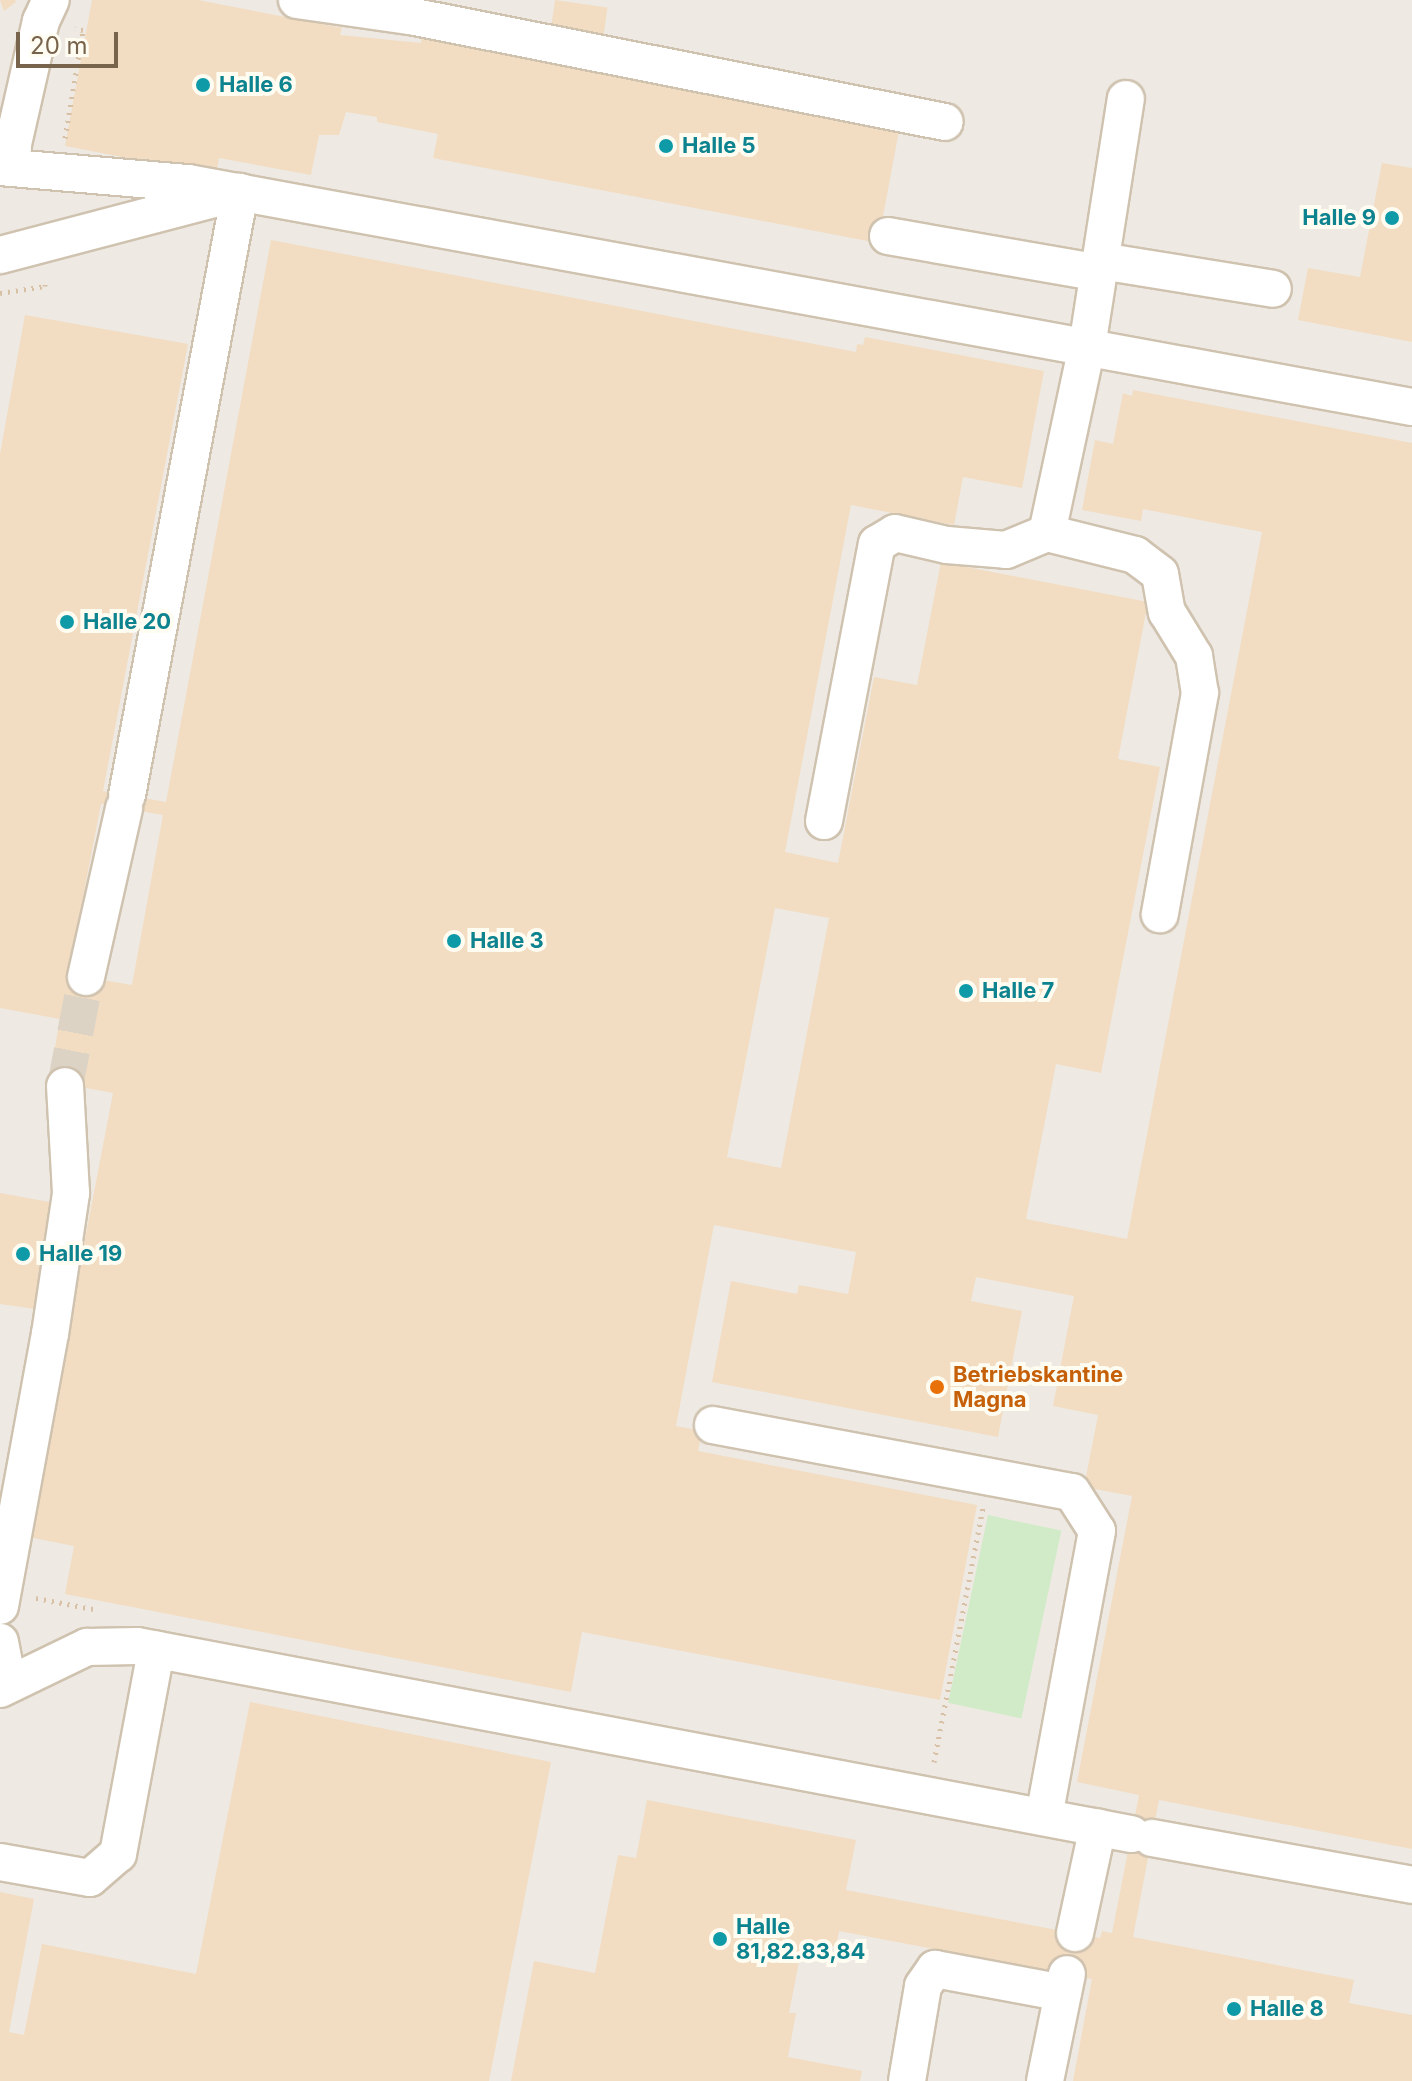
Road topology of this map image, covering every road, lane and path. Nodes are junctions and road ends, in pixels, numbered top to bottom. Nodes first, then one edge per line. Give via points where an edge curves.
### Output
1 (51, 0) edge
2 (297, 0) edge
3 (1126, 99) dead end
4 (945, 122) dead end
5 (6, 166) edge
6 (240, 192) junction
7 (888, 236) dead end
8 (0, 255) edge
9 (1100, 267) junction
10 (1273, 289) dead end
11 (1087, 347) junction
12 (1412, 407) edge
13 (1047, 533) junction
14 (824, 821) dead end
15 (1160, 914) dead end
16 (86, 977) tunnel mouth
17 (65, 1086) tunnel mouth
18 (713, 1425) dead end
19 (989, 1478) junction
20 (1, 1598) edge
21 (100, 1610) dead end
22 (0, 1642) edge
23 (156, 1650) junction
24 (3, 1685) edge
25 (928, 1794) junction
26 (1044, 1817) junction
27 (1127, 1833) junction
28 (0, 1862) edge
29 (1412, 1885) edge
30 (1075, 1933) dead end
31 (907, 2081) edge
32 (1045, 2081) edge

1 - 5 street via 41,21
2 - 4 street via 410,16
3 - 9 street
5 - 6 street
6 - 8 street
6 - 11 street
6 - 16 street via 125,802
7 - 9 street
9 - 10 street
9 - 11 street
11 - 12 street
11 - 13 street
13 - 14 street via 1006,550 895,533 877,544
13 - 15 street via 1135,555 1160,574 1167,612 1194,656 1200,693
17 - 20 street via 71,1193
18 - 19 street
19 - 25 path
19 - 26 street via 1072,1492 1097,1531
20 - 21 path
22 - 24 street
23 - 24 street via 87,1647
23 - 25 street
23 - 28 street via 118,1854 90,1878
25 - 26 street
26 - 27 street
27 - 29 street
27 - 30 street
31 - 32 street via 923,1986 935,1969 1065,1984

